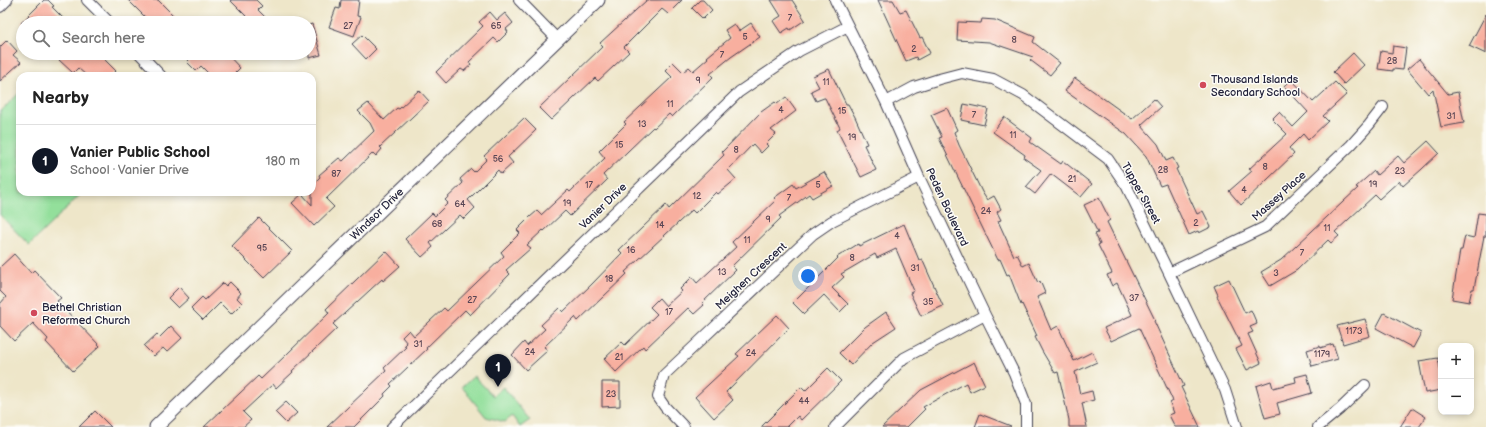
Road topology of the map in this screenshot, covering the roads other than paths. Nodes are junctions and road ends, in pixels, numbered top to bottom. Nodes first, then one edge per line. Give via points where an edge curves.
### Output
1 (7, 0) edge
2 (87, 0) edge
3 (520, 0) edge
4 (598, 0) edge
5 (834, 0) edge
6 (0, 7) edge
7 (103, 16) edge
8 (848, 26) junction
9 (558, 40) junction
10 (146, 60) edge
11 (157, 72) edge
12 (886, 102) junction
13 (1383, 107) dead end
14 (919, 178) junction
15 (1169, 273) junction
16 (985, 315) junction
17 (1365, 385) dead end
18 (156, 427) edge
19 (392, 427) edge
20 (684, 427) edge
21 (835, 427) edge
22 (1026, 427) edge
23 (1237, 427) edge
24 (1318, 427) edge

1 - 6 street
2 - 7 street
3 - 9 street
4 - 9 street, Windsor Drive
5 - 8 street, Peden Boulevard
8 - 12 street, Peden Boulevard
8 - 19 street, Vanier Drive via 799,51 739,92
9 - 18 street, Windsor Drive
10 - 11 street
12 - 14 street, Peden Boulevard
12 - 15 street, Tupper Street via 914,87 962,73 993,79 1024,95 1108,159 1127,187
13 - 15 street, Massey Place via 1351,145 1265,227
14 - 16 street, Peden Boulevard
14 - 20 street, Meighen Crescent via 832,221 812,234 664,375 658,397
15 - 23 street, Tupper Street via 1225,390
16 - 21 street via 904,358
16 - 22 street, Peden Boulevard via 1014,373 1026,404
17 - 24 street

